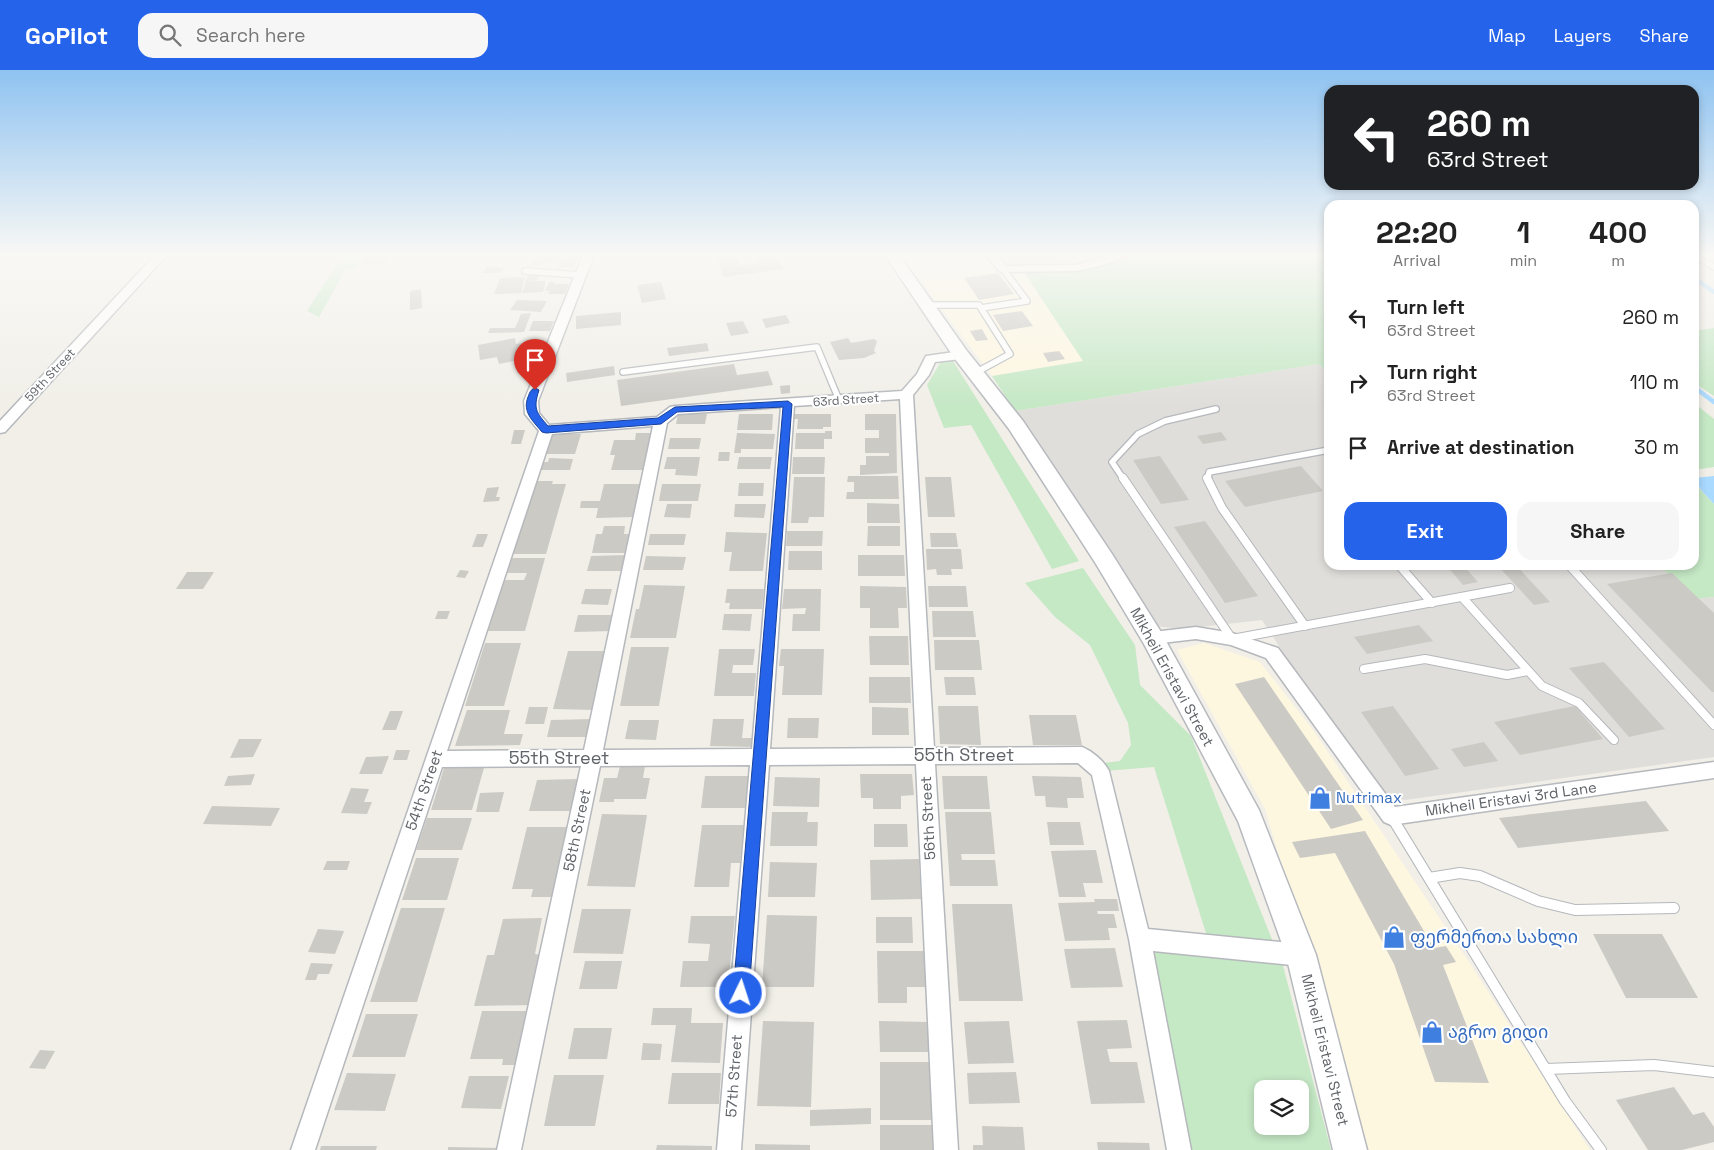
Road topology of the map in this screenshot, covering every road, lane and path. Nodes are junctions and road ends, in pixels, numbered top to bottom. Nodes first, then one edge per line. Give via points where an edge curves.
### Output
1 (114, 305) edge
2 (568, 305) edge
3 (927, 305) edge
4 (979, 305) edge
5 (998, 305) edge
6 (981, 308) junction
7 (962, 355) junction
8 (623, 372) dead end
9 (975, 373) junction
10 (906, 395) junction
11 (839, 400) junction
12 (788, 404) junction
13 (1216, 409) dead end
14 (661, 421) junction
15 (0, 429) edge
16 (546, 430) junction
17 (1324, 451) edge
18 (1403, 570) edge
19 (1573, 570) edge
20 (1510, 588) dead end
21 (1462, 597) junction
22 (1432, 602) junction
23 (1305, 626) junction
24 (1153, 638) junction
25 (1232, 639) junction
26 (1364, 668) dead end
27 (1528, 671) junction
28 (1714, 725) edge
29 (1614, 740) dead end
30 (925, 755) junction
31 (759, 757) junction
32 (592, 758) junction
33 (434, 759) junction
34 (1714, 770) edge
35 (1392, 816) junction
36 (1429, 878) junction
37 (1674, 908) dead end
38 (1140, 939) junction
39 (1301, 955) junction
40 (1546, 1069) junction
41 (1714, 1072) edge
42 (304, 1150) edge
43 (509, 1150) edge
44 (728, 1150) edge
45 (946, 1150) edge
46 (1178, 1150) edge
47 (1350, 1150) edge
48 (1601, 1150) edge

1 - 15 street, 59th Street
2 - 16 street via 531,401 532,414
3 - 7 main road, Mikheil Eristavi Street
4 - 6 lane
5 - 6 lane
6 - 9 lane via 1010,354
7 - 9 main road, Mikheil Eristavi Street
7 - 10 street via 930,359 923,375
8 - 11 lane via 818,347
9 - 24 main road, Mikheil Eristavi Street via 1016,425
10 - 11 street, 63rd Street
10 - 30 street, 56th Street
11 - 12 street, 63rd Street
12 - 14 street, 63rd Street via 675,410
12 - 31 street, 57th Street
13 - 25 lane via 1165,421 1138,434 1112,462
14 - 16 street, 63rd Street
14 - 32 street, 58th Street
16 - 33 street, 54th Street
17 - 23 lane via 1209,472 1207,478 1222,508
18 - 22 lane
19 - 28 lane
20 - 21 lane
21 - 22 lane
21 - 27 lane
22 - 23 lane
23 - 25 lane
24 - 25 street via 1196,633
24 - 39 main road, Mikheil Eristavi Street via 1250,818
25 - 35 street via 1272,653
26 - 27 lane via 1426,659 1507,676
27 - 29 lane via 1542,686 1579,703
30 - 31 street, 55th Street
30 - 38 street, 55th Street via 1082,755 1100,771
30 - 45 street, 56th Street
31 - 32 street, 55th Street
31 - 44 street, 57th Street
32 - 33 street, 55th Street
32 - 43 street, 58th Street
33 - 42 street, 54th Street
34 - 35 street, Mikheil Eristavi 3rd Lane
35 - 36 lane
36 - 37 lane via 1460,873 1480,876 1538,901 1575,910
36 - 40 lane
38 - 39 street
38 - 46 street, 55th Street
39 - 47 main road, Mikheil Eristavi Street
40 - 41 lane via 1654,1065
40 - 48 lane

